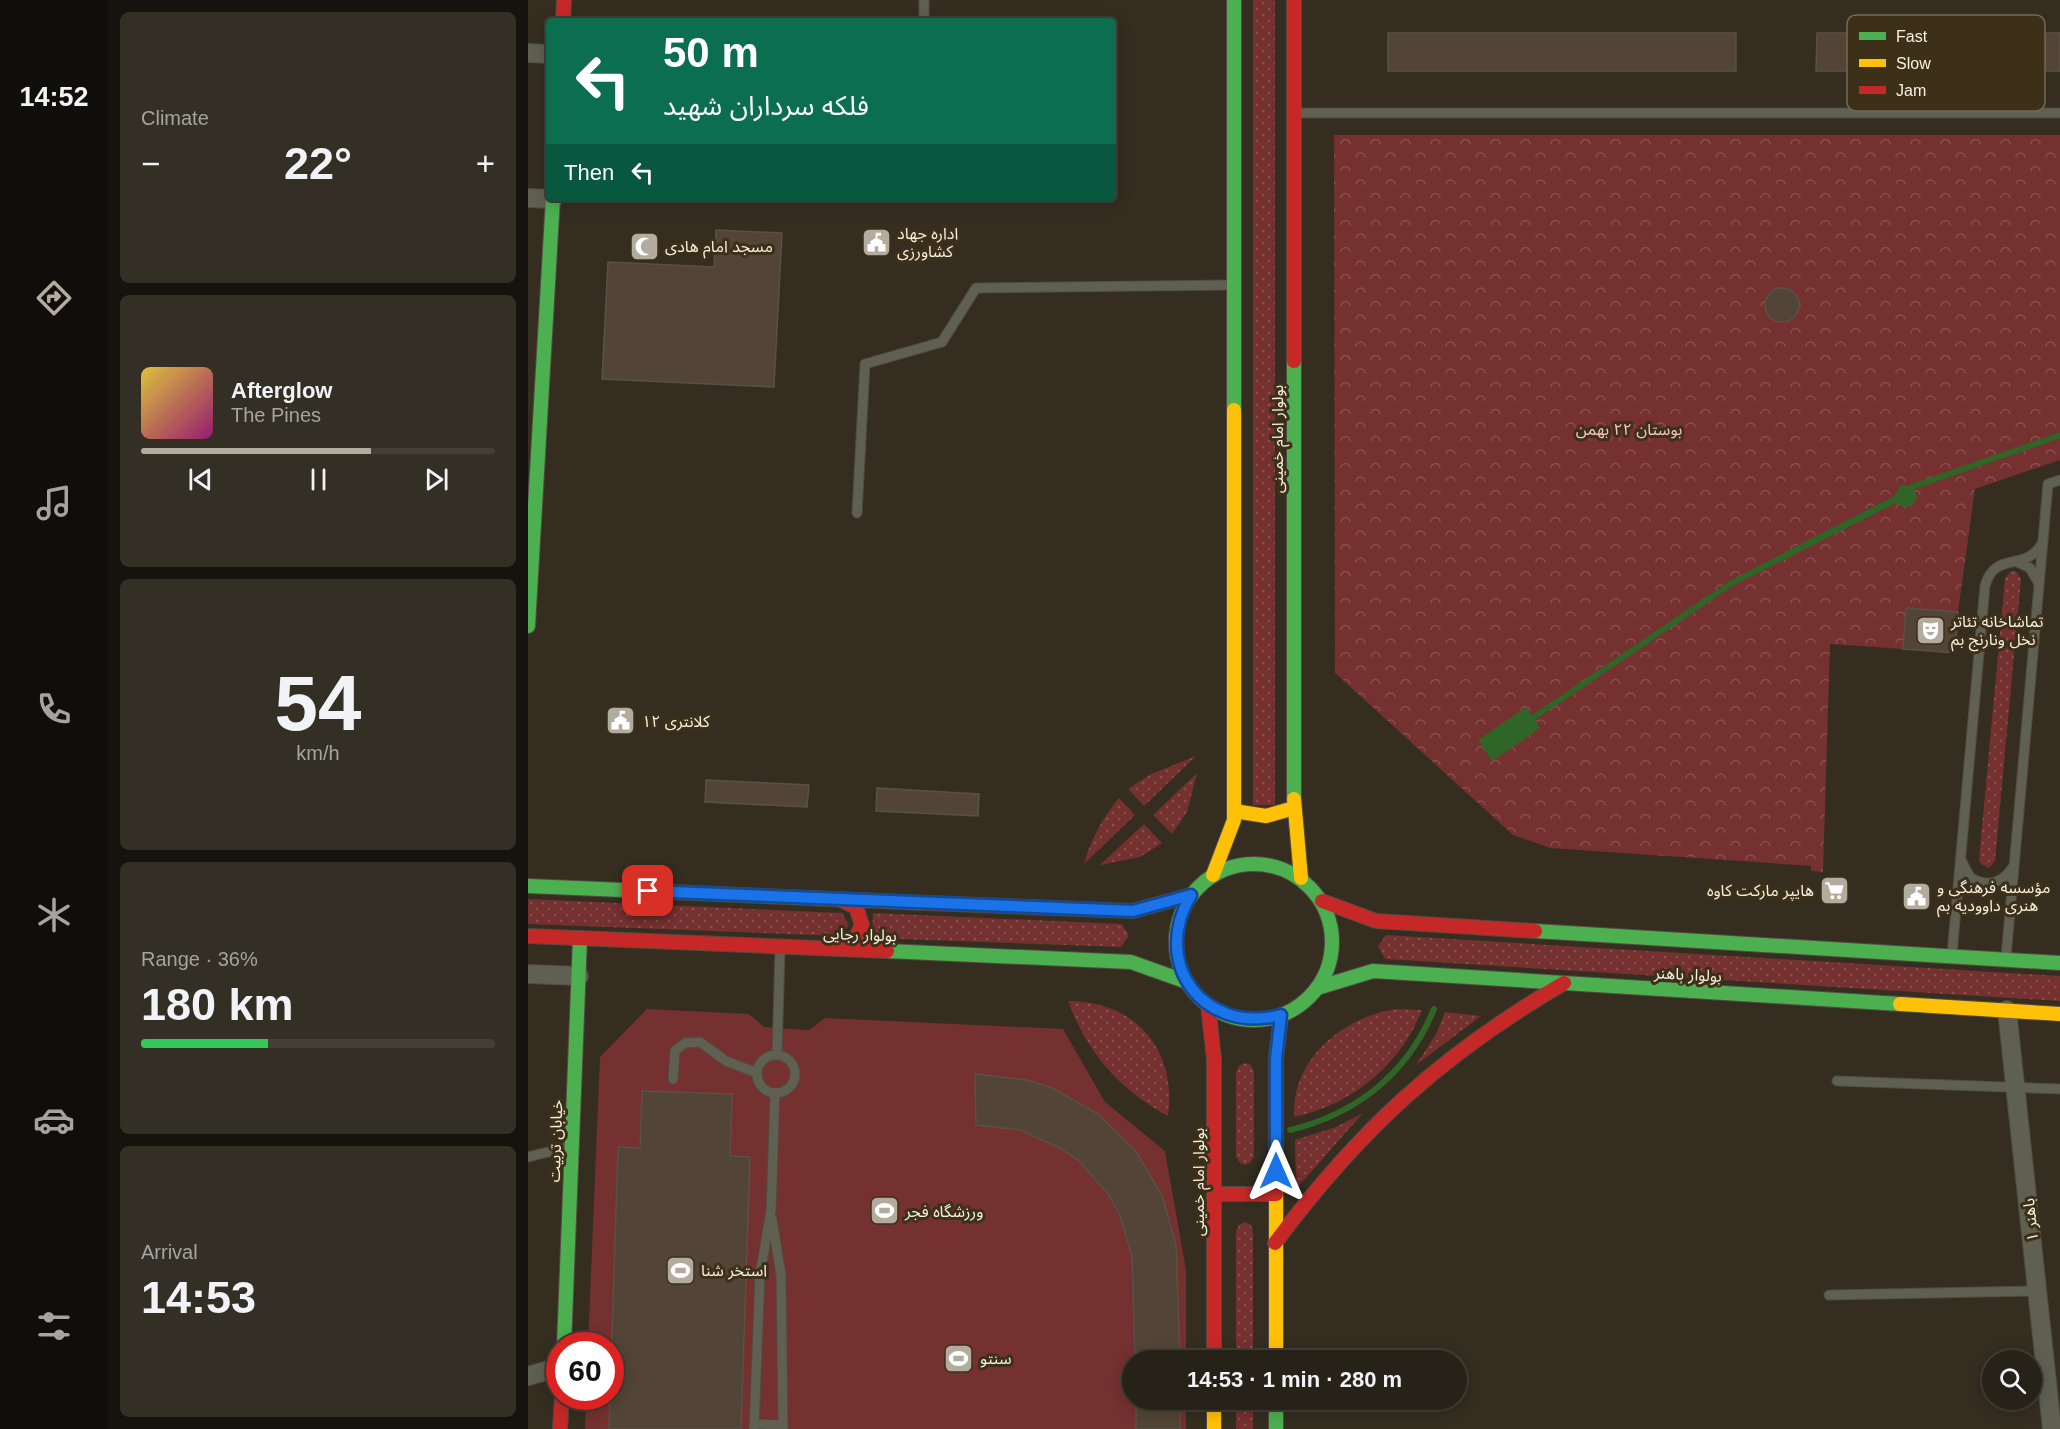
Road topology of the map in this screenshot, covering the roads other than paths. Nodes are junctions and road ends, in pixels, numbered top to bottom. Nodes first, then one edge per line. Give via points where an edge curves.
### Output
1 (564, 0) edge
2 (924, 0) edge
3 (1234, 0) edge
4 (1294, 0) edge
5 (563, 18) edge
6 (924, 18) edge
7 (528, 53) edge
8 (546, 54) edge
9 (1294, 113) junction
10 (2060, 113) edge
11 (528, 198) edge
12 (546, 198) edge
13 (553, 201) edge
14 (1234, 285) junction
15 (535, 390) edge
16 (2060, 480) edge
17 (857, 513) dead end
18 (2044, 537) junction
19 (2014, 562) junction
20 (2039, 591) junction
21 (528, 626) edge
22 (1294, 807) junction
23 (1234, 811) junction
24 (1961, 855) junction
25 (2014, 860) junction
26 (1214, 874) junction
27 (1301, 878) junction
28 (528, 886) edge
29 (1191, 895) junction
30 (839, 899) junction
31 (1322, 901) junction
32 (528, 936) edge
33 (580, 938) junction
34 (780, 947) junction
35 (837, 949) junction
36 (1952, 956) junction
37 (2005, 960) junction
38 (2060, 963) edge
39 (528, 974) edge
40 (579, 976) junction
41 (1187, 982) junction
42 (1564, 983) junction
43 (1317, 988) junction
44 (1208, 1005) junction
45 (2007, 1010) junction
46 (2060, 1014) edge
47 (1281, 1015) junction
48 (777, 1055) junction
49 (757, 1073) junction
50 (673, 1079) dead end
51 (1837, 1081) dead end
52 (2015, 1088) junction
53 (2060, 1089) edge
54 (775, 1093) junction
55 (572, 1146) junction
56 (528, 1157) edge
57 (1214, 1194) junction
58 (1276, 1194) junction
59 (771, 1211) junction
60 (1275, 1243) junction
61 (2037, 1291) junction
62 (1829, 1295) dead end
63 (565, 1332) edge
64 (2052, 1349) edge
65 (1214, 1350) edge
66 (1276, 1350) edge
67 (546, 1371) edge
68 (528, 1376) edge
69 (561, 1410) edge
70 (1214, 1410) edge
71 (1276, 1410) edge
72 (754, 1427) edge
73 (783, 1427) edge
74 (560, 1429) edge
75 (1214, 1429) edge
76 (1276, 1429) edge
77 (2052, 1429) edge

1 - 5 main road
2 - 6 lane
3 - 14 main road
4 - 9 main road, بولوار امام خمینی
7 - 8 street
9 - 10 lane
9 - 22 main road, بولوار امام خمینی
11 - 12 street
13 - 15 main road
14 - 17 lane via 976,288 942,342 865,364
14 - 23 main road
15 - 21 main road
16 - 18 lane via 2048,484
18 - 19 lane via 2031,558
18 - 20 lane
19 - 20 lane via 2035,574
19 - 24 lane via 1998,565 1985,586
20 - 25 lane
22 - 23 main road via 1266,816
22 - 27 main road, بولوار امام خمینی
23 - 26 main road
24 - 25 lane via 1970,878 1985,884 2001,880 2013,868
24 - 36 lane
25 - 37 lane
26 - 27 main road via 1242,864 1258,864
26 - 29 main road
27 - 31 main road
28 - 30 main road, بولوار رجایی
29 - 30 main road, بولوار رجایی via 1133,911
29 - 41 main road via 1180,916 1176,938 1176,954
30 - 35 main road via 855,907 862,925 854,942
31 - 36 main road, بولوار باهنر via 1376,921
31 - 43 main road via 1333,945
32 - 33 main road, بولوار رجایی
33 - 34 main road, بولوار رجایی
33 - 40 main road, خیابان تربیت
34 - 35 main road, بولوار رجایی
34 - 48 lane
35 - 41 main road, بولوار رجایی via 1131,962
36 - 37 main road, بولوار باهنر
37 - 38 main road, بولوار باهنر
39 - 40 street
40 - 55 main road, خیابان تربیت
41 - 44 main road
42 - 43 main road, بولوار باهنر via 1373,971
42 - 45 main road, بولوار باهنر
42 - 60 main road via 1489,1027 1420,1080 1379,1117 1328,1173
43 - 47 main road
44 - 47 main road via 1243,1019
44 - 57 main road, بولوار امام خمینی via 1214,1059
45 - 46 main road, بولوار باهنر
45 - 52 street, باهنر ۱
47 - 58 main road via 1276,1059
48 - 49 lane via 763,1060
48 - 54 lane via 790,1061 795,1075 789,1088
49 - 50 lane via 726,1061 700,1042 685,1043 675,1051
49 - 54 lane via 762,1087
51 - 52 lane
52 - 53 lane
52 - 61 street, باهنر ۱
54 - 59 lane
55 - 56 lane
55 - 63 main road, خیابان تربیت
57 - 58 main road
57 - 65 main road, بولوار امام خمینی
58 - 60 main road
59 - 72 lane via 760,1274
59 - 73 lane via 781,1275
60 - 66 main road
61 - 62 lane
61 - 64 street, باهنر ۱
64 - 77 street, باهنر ۱
67 - 68 street
69 - 74 main road
70 - 75 main road
71 - 76 main road
72 - 73 lane

